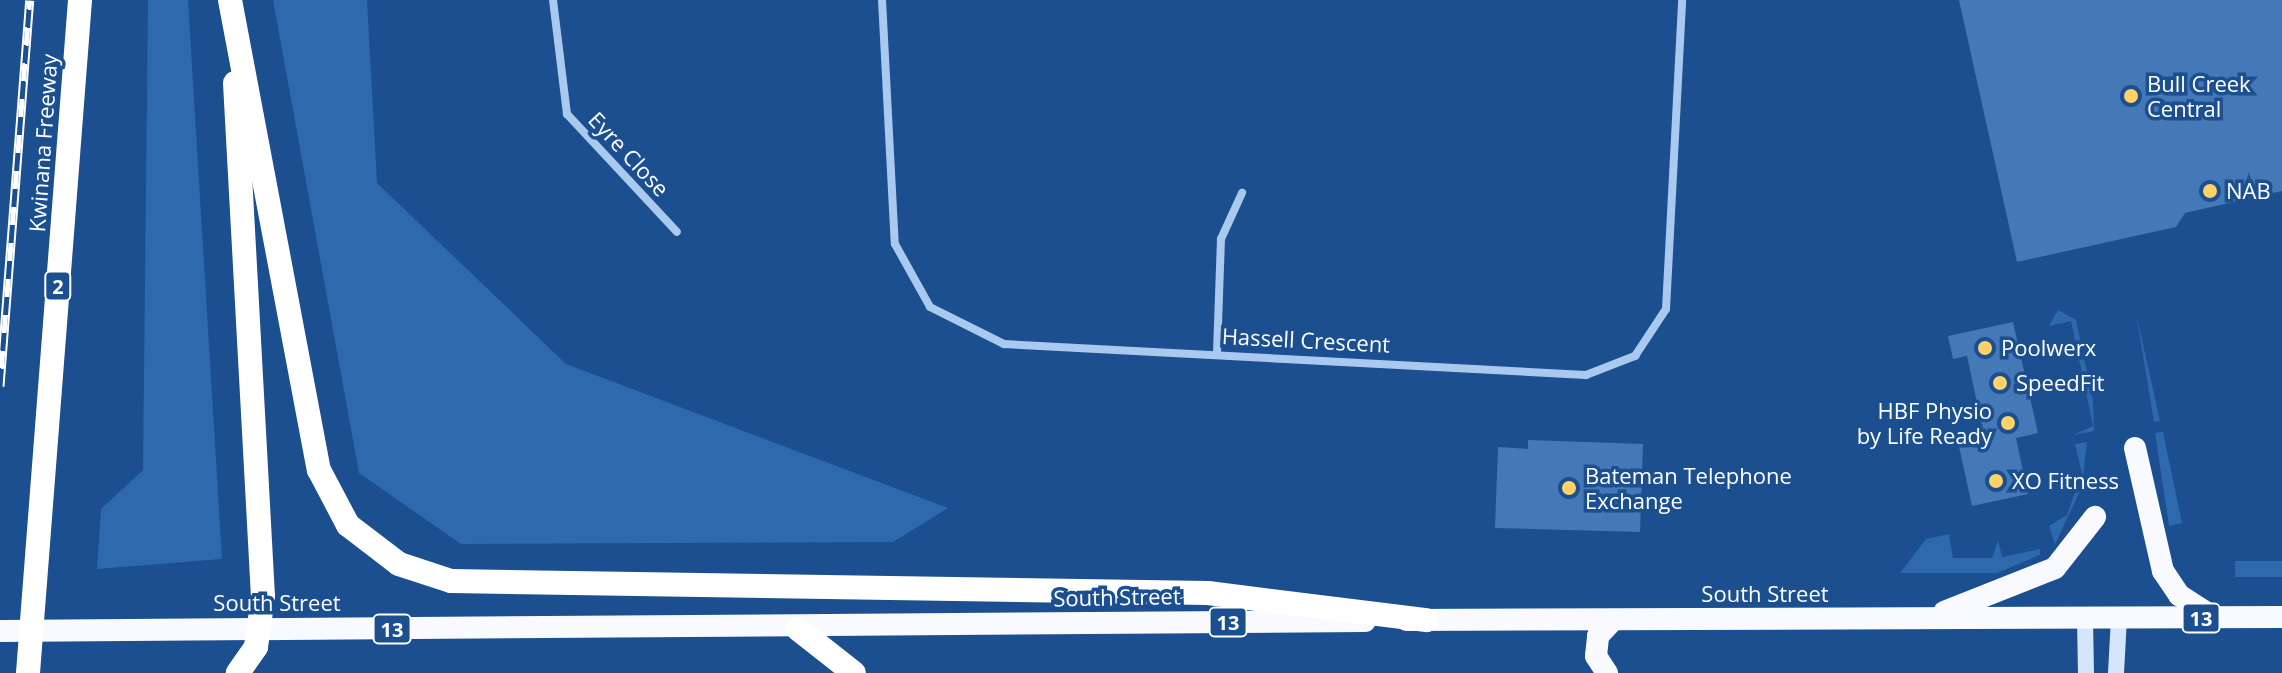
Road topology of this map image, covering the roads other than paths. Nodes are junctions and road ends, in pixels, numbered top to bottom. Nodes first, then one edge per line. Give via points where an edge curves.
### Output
1 (80, 0) edge
2 (230, 0) edge
3 (553, 0) edge
4 (882, 0) edge
5 (1682, 0) edge
6 (1242, 193) dead end
7 (677, 232) dead end
8 (1217, 353) junction
9 (2135, 448) dead end
10 (2095, 517) dead end
11 (2282, 617) edge
12 (2085, 618) junction
13 (2119, 618) junction
14 (2215, 618) junction
15 (1924, 619) junction
16 (1426, 620) junction
17 (1613, 620) junction
18 (798, 629) junction
19 (260, 630) junction
20 (0, 631) edge
21 (28, 673) edge
22 (238, 673) edge
23 (854, 673) edge
24 (1607, 673) edge
25 (2086, 673) edge
26 (2116, 673) edge

1 - 21 highway, Kwinana Freeway / 2
2 - 16 highway via 319,470 348,525 399,564 451,581 1208,593
2 - 19 highway
3 - 7 street, Eyre Close via 567,114
4 - 8 street, Hassell Crescent via 895,244 930,307 1004,344
5 - 8 street, Hassell Crescent via 1666,309 1635,356 1586,375
6 - 8 street via 1221,239
9 - 14 highway via 2163,571 2179,595
10 - 15 highway via 2055,568
11 - 14 highway, South Street / 13
12 - 13 highway, South Street / 13
12 - 15 highway, South Street / 13
12 - 25 main road
13 - 14 highway, South Street / 13
13 - 26 main road
15 - 17 highway, South Street / 13
16 - 17 highway, South Street / 13
16 - 18 highway, South Street / 13
17 - 24 highway via 1598,636 1596,656
18 - 19 highway, South Street / 13
18 - 23 highway
19 - 20 highway, South Street / 13
19 - 22 highway

